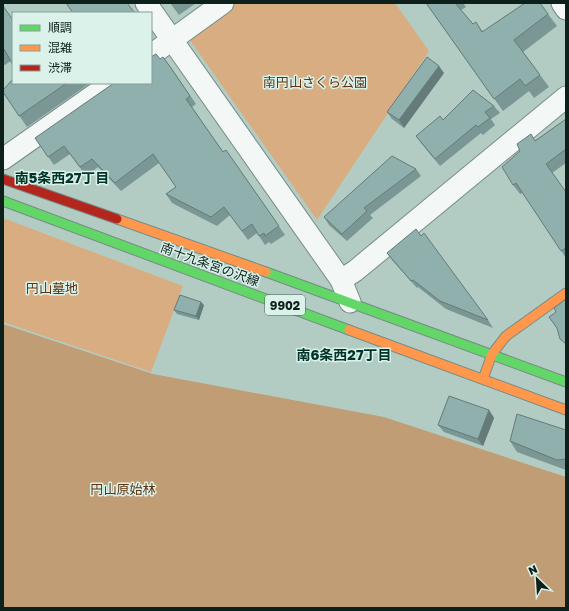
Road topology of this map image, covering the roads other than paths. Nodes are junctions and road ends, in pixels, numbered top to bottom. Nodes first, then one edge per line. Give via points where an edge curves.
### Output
1 (146, 3) edge
2 (224, 3) edge
3 (562, 3) edge
4 (566, 9) edge
5 (172, 40) junction
6 (152, 54) edge
7 (110, 84) edge
8 (566, 97) edge
9 (3, 159) edge
10 (3, 179) edge
11 (3, 201) edge
12 (341, 280) junction
13 (566, 293) edge
14 (350, 302) junction
15 (492, 354) junction
16 (483, 379) junction
17 (566, 382) edge
18 (566, 410) edge

1 - 5 street
2 - 5 street
3 - 4 street
5 - 6 street
5 - 12 street
7 - 9 street
8 - 12 street
10 - 14 main road, 南十九条宮の沢線 / 9902
11 - 16 main road, 南十九条宮の沢線 / 9902
12 - 14 street
13 - 15 main road via 506,336
14 - 15 main road, 南十九条宮の沢線 / 9902
15 - 16 main road
15 - 17 main road, 南十九条宮の沢線 / 9902
16 - 18 main road, 南十九条宮の沢線 / 9902

